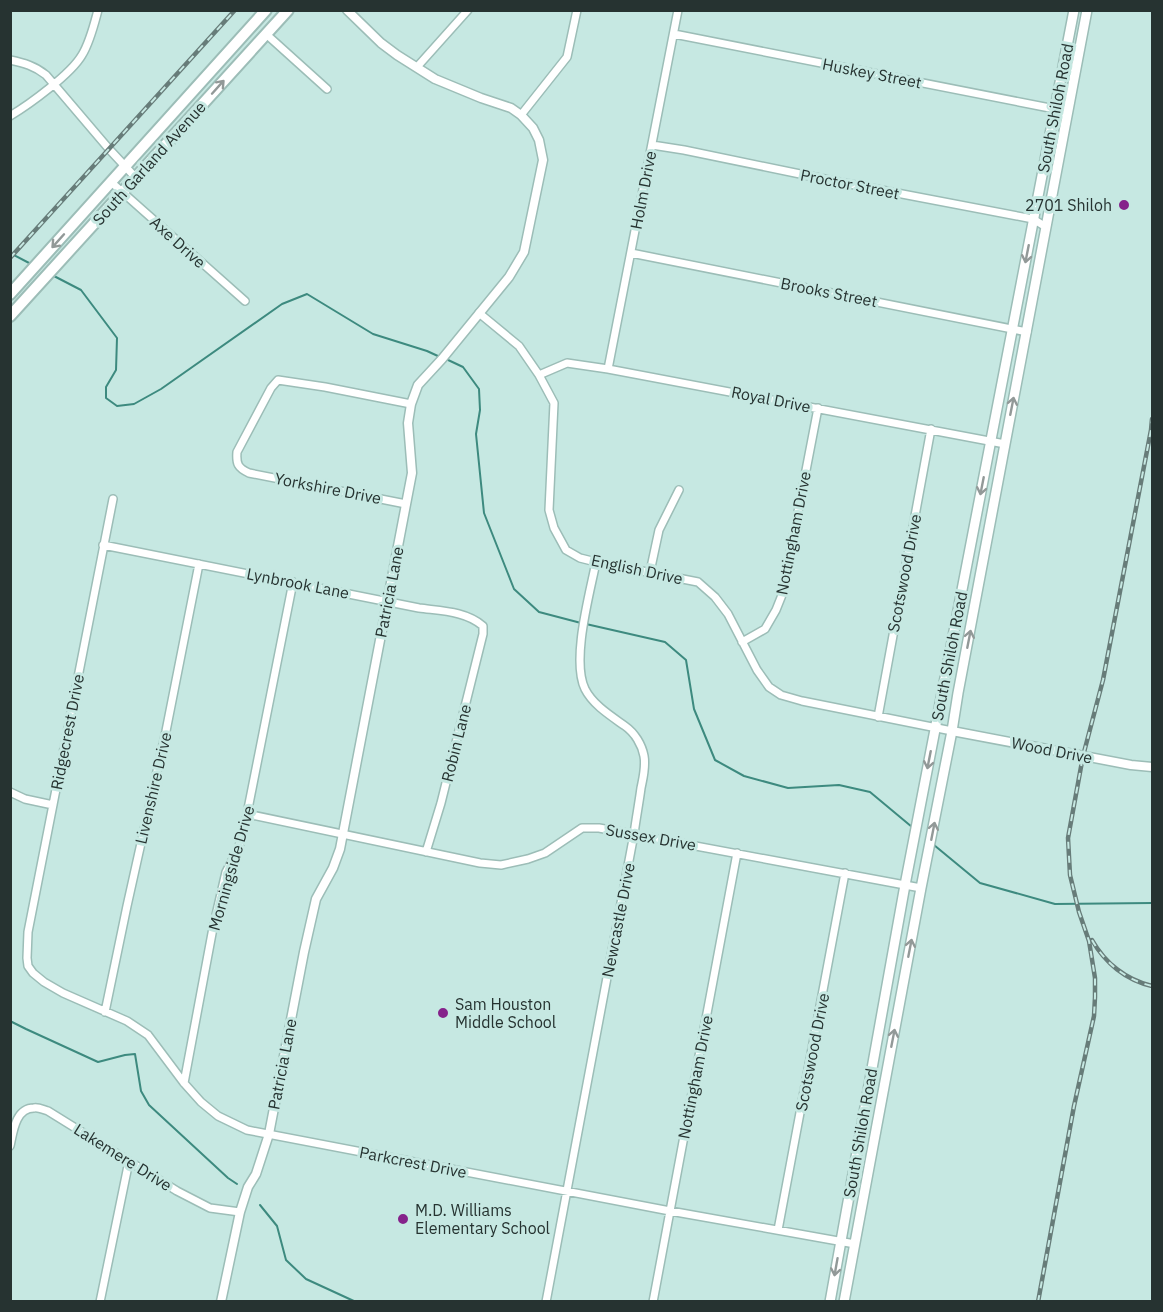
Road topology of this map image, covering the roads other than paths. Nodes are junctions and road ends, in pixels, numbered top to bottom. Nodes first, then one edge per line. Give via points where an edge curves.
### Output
1 (98, 10) edge
2 (266, 10) edge
3 (288, 10) edge
4 (347, 10) edge
5 (468, 10) edge
6 (578, 10) edge
7 (678, 10) edge
8 (1074, 10) edge
9 (1087, 10) edge
10 (266, 34) junction
11 (674, 34) junction
12 (10, 60) edge
13 (417, 67) junction
14 (54, 83) junction
15 (327, 89) dead end
16 (1055, 109) junction
17 (521, 115) junction
18 (10, 116) edge
19 (1067, 118) junction
20 (652, 145) junction
21 (125, 167) junction
22 (136, 178) junction
23 (111, 182) junction
24 (123, 192) junction
25 (1033, 219) junction
26 (1046, 227) junction
27 (631, 253) junction
28 (10, 294) edge
29 (244, 301) dead end
30 (479, 313) junction
31 (10, 316) edge
32 (1012, 329) junction
33 (1027, 332) junction
34 (608, 369) junction
35 (539, 375) junction
36 (411, 404) junction
37 (818, 408) junction
38 (931, 429) junction
39 (990, 442) junction
40 (1005, 444) junction
41 (679, 490) dead end
42 (112, 499) dead end
43 (406, 504) junction
44 (103, 545) junction
45 (596, 562) junction
46 (199, 564) junction
47 (650, 572) junction
48 (293, 582) junction
49 (388, 600) junction
50 (483, 634) joint
51 (742, 642) junction
52 (878, 717) junction
53 (935, 728) junction
54 (952, 731) junction
55 (1152, 767) edge
56 (10, 792) edge
57 (53, 805) junction
58 (247, 814) junction
59 (343, 834) junction
60 (634, 834) junction
61 (426, 852) junction
62 (738, 853) junction
63 (845, 873) junction
64 (905, 885) junction
65 (921, 888) junction
66 (28, 966) joint
67 (105, 1012) junction
68 (184, 1083) junction
69 (269, 1134) junction
70 (10, 1146) edge
71 (129, 1161) junction
72 (567, 1191) junction
73 (670, 1210) junction
74 (240, 1212) junction
75 (778, 1230) junction
76 (840, 1241) junction
77 (855, 1244) junction
78 (100, 1302) edge
79 (221, 1302) edge
80 (546, 1302) edge
81 (653, 1302) edge
82 (830, 1302) edge
83 (844, 1302) edge

1 - 14 street via 83,54
2 - 21 main road, South Garland Avenue
3 - 10 main road, South Garland Avenue
4 - 13 street, Patricia Lane via 381,43
5 - 13 street
6 - 17 street via 567,57
7 - 11 street, Holm Drive
8 - 16 main road, South Shiloh Road
9 - 19 main road, South Shiloh Road
10 - 15 street
22 -> 10 main road, South Garland Avenue
11 - 16 street, Huskey Street
11 - 20 street, Holm Drive
12 - 14 street via 29,64
13 - 17 street, Patricia Lane via 435,79
14 - 18 street
14 - 21 street
16 - 19 street, Huskey Street
16 - 25 main road, South Shiloh Road
17 - 30 street, Patricia Lane via 539,140 543,160 524,252 509,278
19 - 26 main road, South Shiloh Road
20 - 25 street, Proctor Street
20 - 27 street, Holm Drive
21 - 22 street
21 - 23 main road, South Garland Avenue
22 - 24 main road, South Garland Avenue
23 - 24 street, Axe Drive
23 -> 28 main road, South Garland Avenue
24 - 29 street, Axe Drive
24 - 31 main road, South Garland Avenue
25 - 26 street, Proctor Street
25 -> 32 main road, South Shiloh Road
26 - 33 main road, South Shiloh Road
27 - 32 street, Brooks Street
27 - 34 street, Holm Drive
30 - 35 street, English Drive via 519,346
30 - 36 street, Patricia Lane via 418,385
32 - 33 street, Brooks Street
32 - 39 main road, South Shiloh Road
40 -> 33 main road, South Shiloh Road
34 - 35 street, Royal Drive via 567,363
34 - 37 street, Royal Drive
35 - 45 street, English Drive via 554,403 549,510 554,528 566,550
36 - 43 street, Patricia Lane via 408,423 412,473
36 - 43 street, Yorkshire Drive via 278,380 237,452 236,461 240,469 249,472
37 - 38 street, Royal Drive
37 - 51 street, Nottingham Drive via 782,595 765,628
38 - 39 street, Royal Drive
38 - 52 street, Scotswood Drive
39 - 40 street, Royal Drive
39 -> 53 main road, South Shiloh Road
54 -> 40 main road, South Shiloh Road
41 - 47 street via 659,530
42 - 44 street, Ridgecrest Drive
43 - 49 street, Patricia Lane
44 - 46 street, Lynbrook Lane
44 - 57 street, Ridgecrest Drive
45 - 47 street, English Drive
45 - 60 street, Newcastle Drive via 579,666 585,688 596,703 629,729 644,756
46 - 48 street, Lynbrook Lane
46 - 67 street, Livenshire Drive
47 - 51 street, English Drive via 698,582 728,614
48 - 49 street, Lynbrook Lane
48 - 58 street, Morningside Drive
49 - 50 street, Lynbrook Lane via 476,620 483,626
49 - 59 street, Patricia Lane
50 - 61 street, Robin Lane
51 - 52 street, English Drive via 769,687 781,695
52 - 53 street, English Drive
53 - 54 street, English Drive
53 -> 64 main road, South Shiloh Road
54 - 55 street, Wood Drive
65 -> 54 main road, South Shiloh Road
56 - 57 street
57 - 66 street, Ridgecrest Drive via 28,932
58 - 59 street, Sussex Drive
58 - 68 street, Morningside Drive via 239,848 226,872
59 - 61 street, Sussex Drive
59 - 69 street, Patricia Lane via 333,868 316,899
60 - 61 street, Sussex Drive via 582,828 545,853 501,866
60 - 62 street, Sussex Drive
60 - 72 street, Newcastle Drive
62 - 63 street, Sussex Drive
62 - 73 street, Nottingham Drive
63 - 64 street, Sussex Drive
63 - 75 street, Scotswood Drive
64 - 65 street, Sussex Drive
64 - 76 main road, South Shiloh Road
77 -> 65 main road, South Shiloh Road
66 - 67 street, Parkcrest Drive via 44,982
67 - 68 street, Parkcrest Drive via 148,1035
68 - 69 street, Parkcrest Drive via 218,1116 247,1130
69 - 72 street, Parkcrest Drive
69 - 74 street, Patricia Lane
70 - 71 street, Lakemere Drive via 17,1119 34,1107 48,1111
71 - 74 street, Lakemere Drive via 210,1208
71 - 78 street
72 - 73 street, Parkcrest Drive
72 - 80 street, Newcastle Drive
73 - 75 street, Parkcrest Drive
73 - 81 street, Nottingham Drive
74 - 79 street, Patricia Lane
75 - 76 street, Parkcrest Drive
76 - 77 street, Parkcrest Drive
76 -> 82 main road, South Shiloh Road
77 - 83 main road, South Shiloh Road

